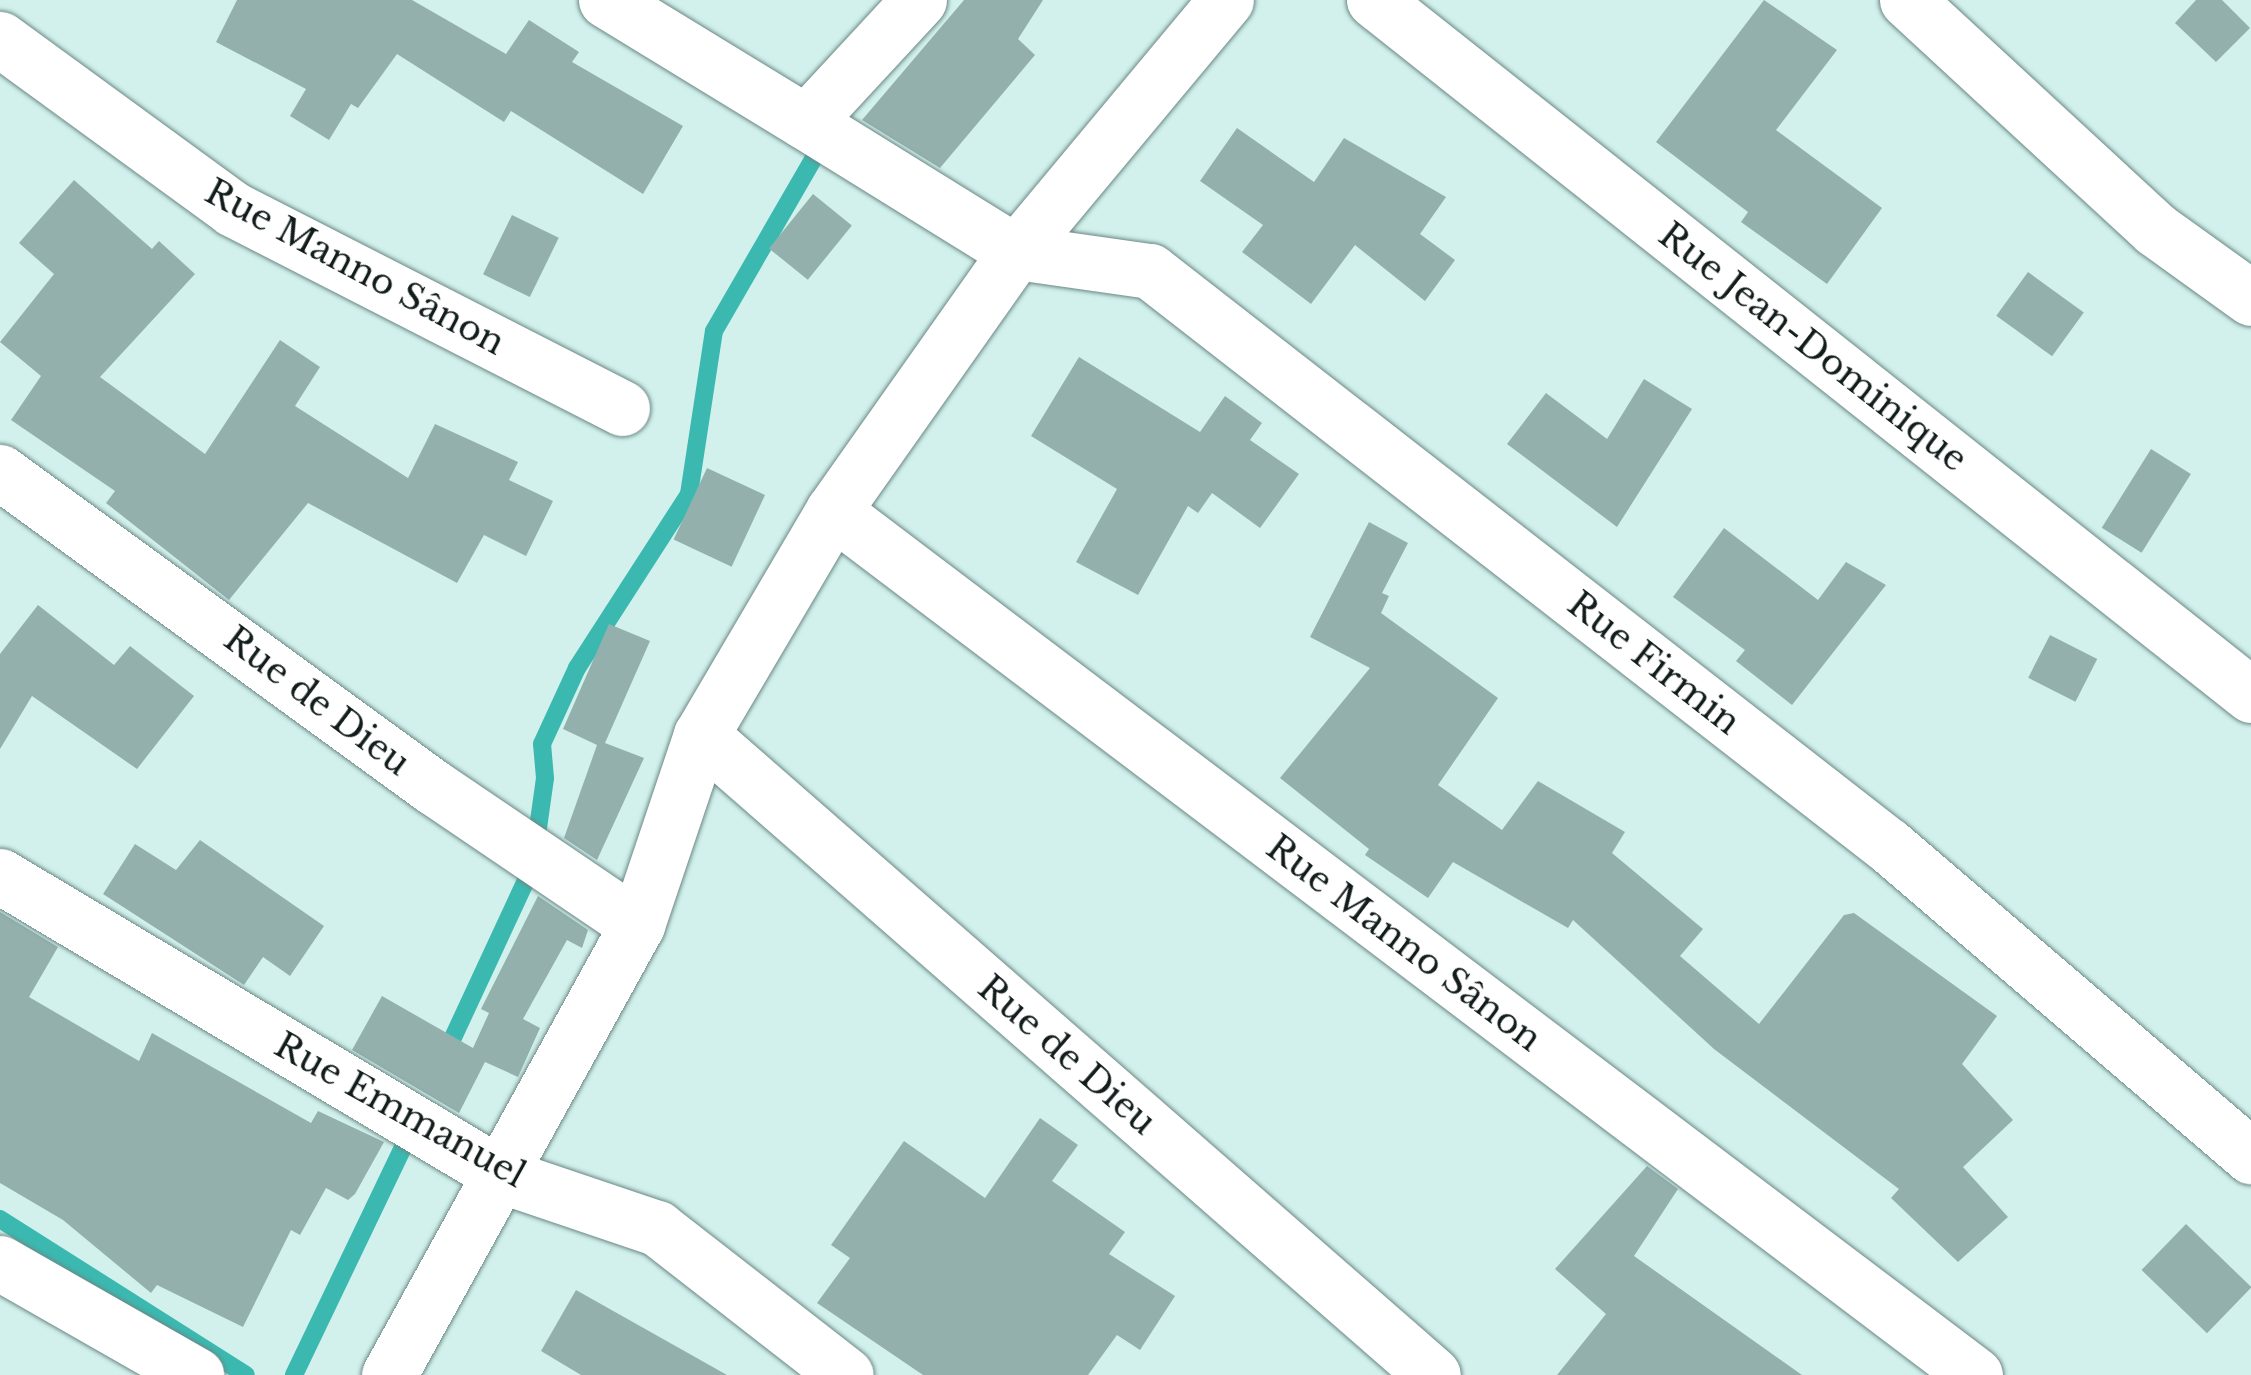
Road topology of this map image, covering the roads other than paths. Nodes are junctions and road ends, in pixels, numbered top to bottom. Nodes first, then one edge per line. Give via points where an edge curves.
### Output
1 (606, 0) edge
2 (919, 0) edge
3 (1226, 0) edge
4 (1374, 0) edge
5 (1908, 0) edge
6 (0, 39) edge
7 (806, 122) junction
8 (1016, 252) junction
9 (2251, 298) edge
10 (622, 408) dead end
11 (0, 472) edge
12 (833, 511) junction
13 (2251, 694) edge
14 (701, 735) junction
15 (0, 876) edge
16 (637, 925) junction
17 (2251, 1156) edge
18 (503, 1176) junction
19 (0, 1263) edge
20 (196, 1375) edge
21 (390, 1375) edge
22 (846, 1375) edge
23 (1433, 1375) edge
24 (1976, 1375) edge

1 - 7 street
2 - 7 street
3 - 8 street
4 - 13 street, Rue Jean-Dominique
5 - 9 street via 2155,230
6 - 10 street, Rue Manno Sânon via 233,208
7 - 8 street
8 - 12 street
8 - 17 street, Rue Firmin via 1150,271 1889,846
11 - 16 street, Rue de Dieu via 433,788
12 - 14 street
12 - 24 street, Rue Manno Sânon
14 - 16 street
14 - 23 street, Rue de Dieu
15 - 18 street, Rue Emmanuel
16 - 18 street
18 - 21 street
18 - 22 street, Rue Emmanuel via 657,1228
19 - 20 street

